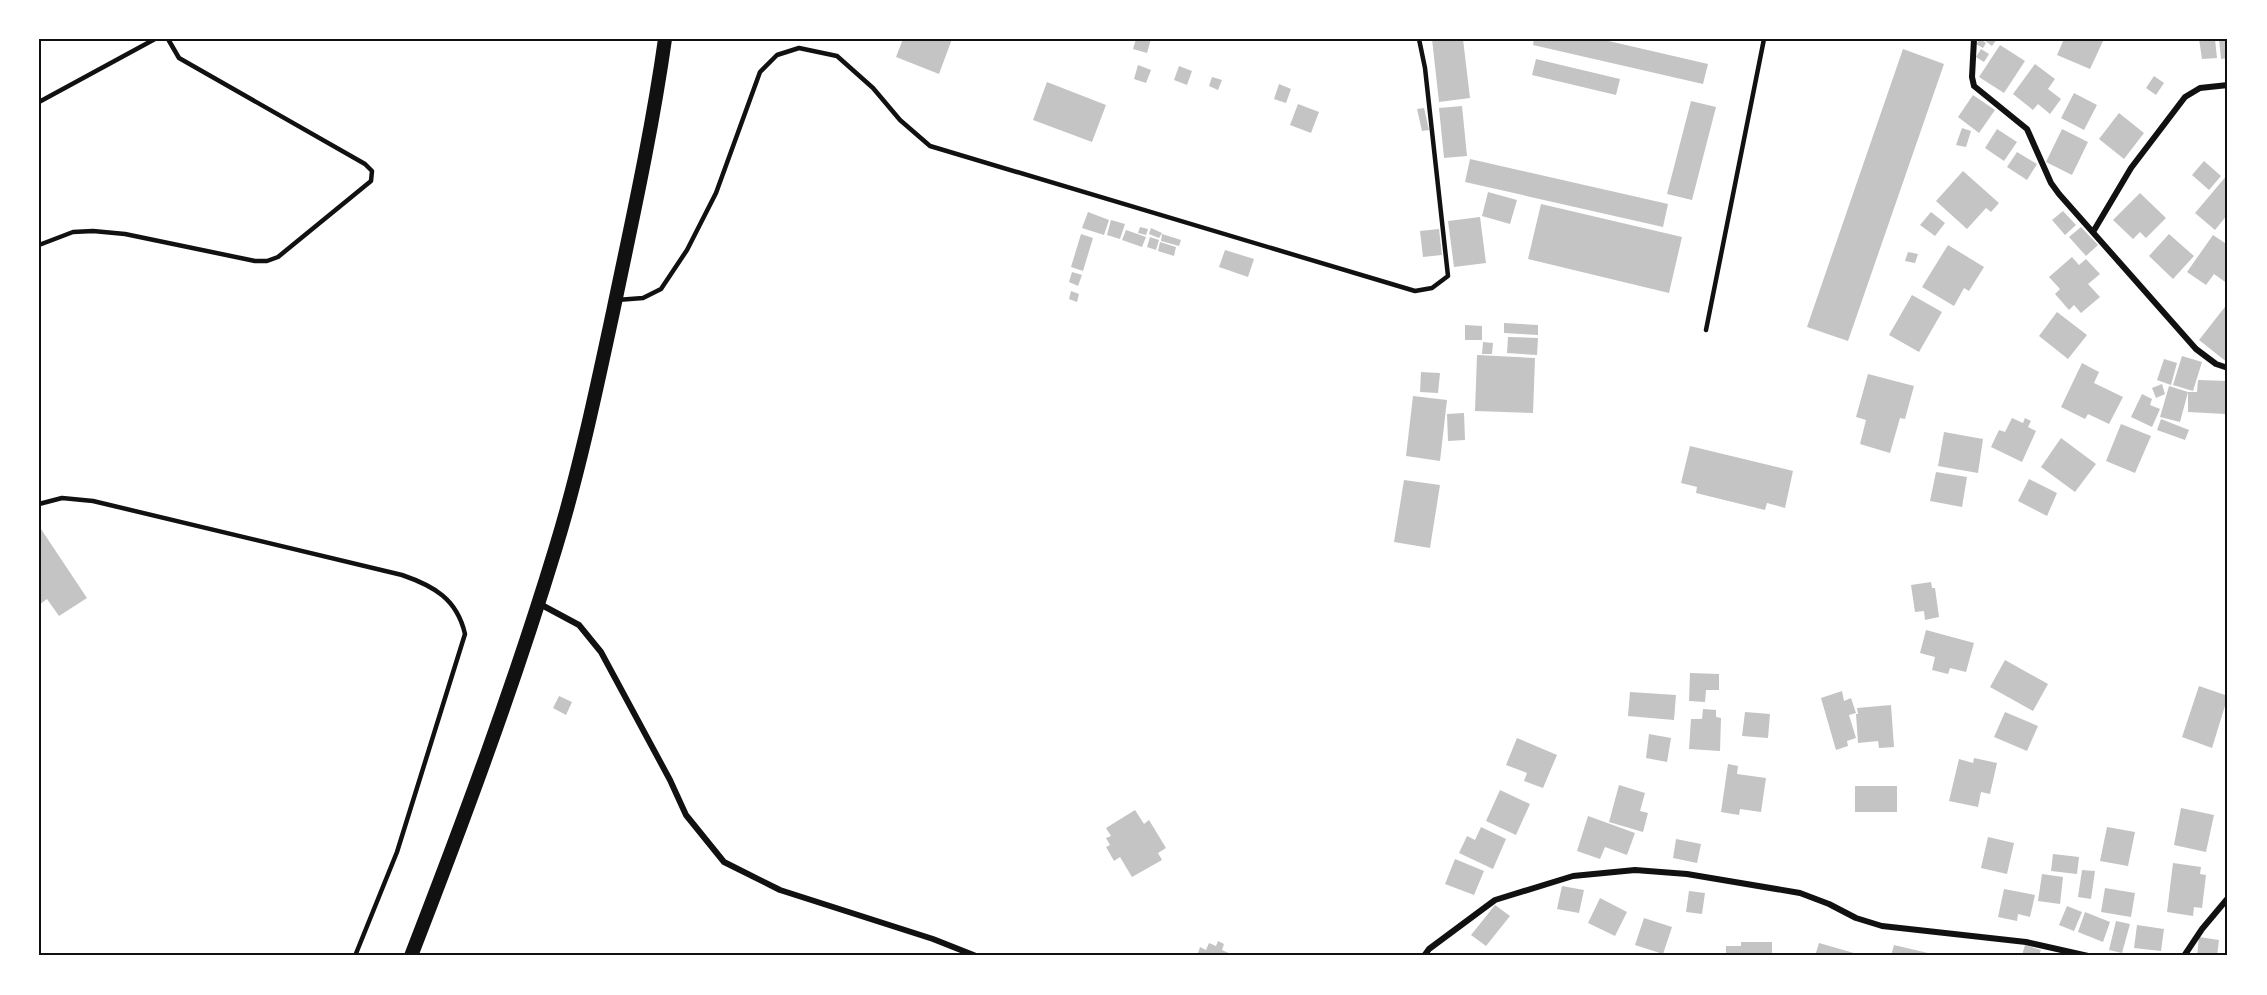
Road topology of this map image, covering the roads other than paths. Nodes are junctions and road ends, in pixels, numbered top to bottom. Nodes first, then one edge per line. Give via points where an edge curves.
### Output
1 (155, 39) edge
2 (168, 39) edge
3 (665, 39) edge
4 (1419, 39) edge
5 (1764, 39) edge
6 (1974, 39) edge
7 (2228, 86) edge
8 (39, 102) edge
9 (2093, 232) junction
10 (39, 245) edge
11 (615, 300) junction
12 (1706, 330) dead end
13 (2228, 368) edge
14 (39, 504) edge
15 (537, 603) junction
16 (2228, 898) edge
17 (355, 956) edge
18 (411, 956) edge
19 (975, 956) edge
20 (1424, 956) edge
21 (2088, 956) edge
22 (2184, 956) edge

1 - 8 lane
2 - 10 lane via 180,58 365,164 372,171 371,181 267,261 93,231 73,232
3 - 11 main road via 653,122
4 - 11 lane via 1448,276 1424,291 930,146 837,56 799,48 777,55 760,72 716,193 687,250 661,289 643,298
5 - 12 lane
6 - 9 street via 1974,86 2027,129 2051,183
7 - 9 street via 2200,88 2185,97 2131,168
9 - 13 street via 2196,349
11 - 15 main road via 592,410 556,549
14 - 17 lane via 62,498 93,501 402,575 444,595 452,606 465,634 397,852
15 - 18 main road via 471,803
15 - 19 street via 579,625 601,652 686,815 724,862 780,890
16 - 22 street
20 - 21 street via 1495,900 1573,876 1635,870 1687,874 1800,893 1882,926 2026,942

